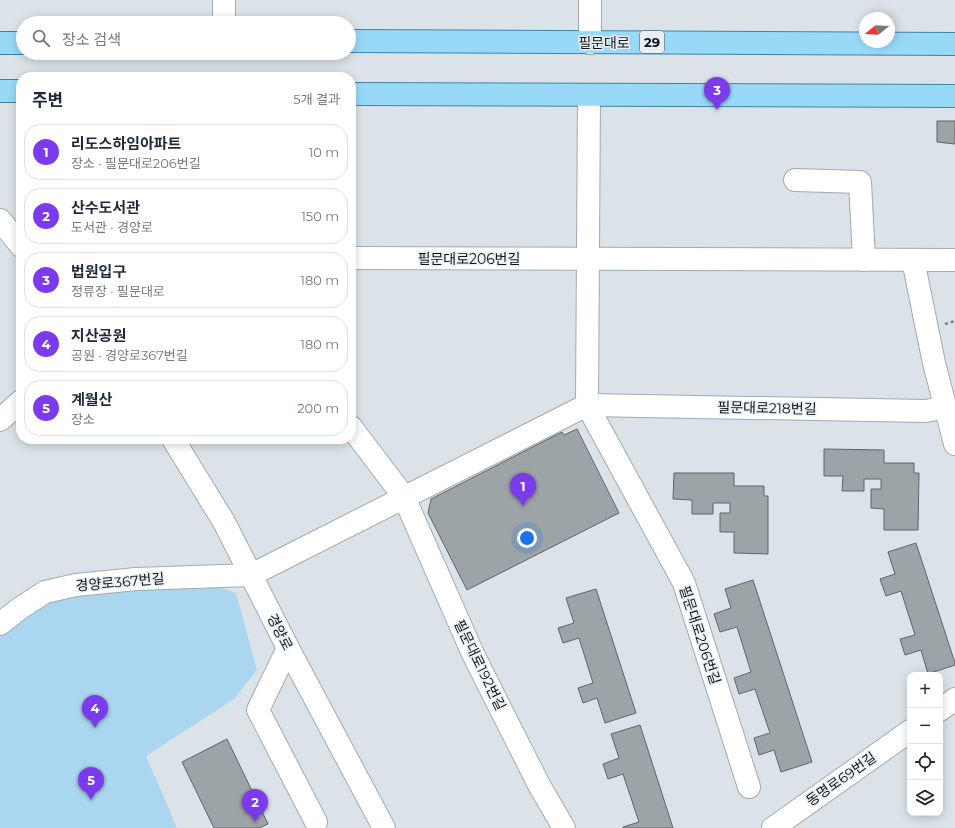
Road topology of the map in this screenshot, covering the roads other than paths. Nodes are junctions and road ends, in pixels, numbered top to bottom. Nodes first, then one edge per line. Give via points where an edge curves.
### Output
1 (224, 0) edge
2 (590, 0) edge
3 (224, 16) edge
4 (356, 41) edge
5 (0, 43) edge
6 (16, 43) edge
7 (590, 43) junction
8 (955, 44) edge
9 (0, 91) edge
10 (16, 92) edge
11 (356, 94) edge
12 (589, 95) junction
13 (955, 96) edge
14 (795, 180) dead end
15 (0, 220) edge
16 (16, 240) edge
17 (356, 258) edge
18 (588, 260) junction
19 (864, 260) junction
20 (913, 260) junction
21 (955, 260) edge
22 (587, 405) junction
23 (16, 406) edge
24 (945, 407) junction
25 (0, 420) edge
26 (356, 435) edge
27 (176, 444) edge
28 (955, 444) edge
29 (404, 497) junction
30 (251, 575) junction
31 (0, 624) edge
32 (288, 648) junction
33 (955, 699) edge
34 (943, 708) edge
35 (907, 733) edge
36 (749, 787) dead end
37 (316, 822) dead end
38 (384, 828) edge
39 (564, 828) edge
40 (773, 828) edge

1 - 3 street
2 - 7 street
4 - 7 main road, 필문대로 / 29
5 - 6 main road
7 - 8 main road, 필문대로 / 29
9 - 10 main road
11 - 12 main road
12 - 13 main road
12 - 18 street, 필문대로206번길
14 - 19 street via 860,182
15 - 16 street
17 - 18 street, 필문대로206번길
18 - 19 street
18 - 22 street, 필문대로206번길
19 - 20 street
20 - 21 street
20 - 24 street
22 - 24 street, 필문대로218번길 via 926,411
22 - 29 street
22 - 36 street, 필문대로206번길 via 684,583
23 - 25 street
24 - 28 street
26 - 29 street, 필문대로192번길
27 - 30 street, 경양로 via 224,522
29 - 30 street
29 - 39 street, 필문대로192번길 via 473,654 539,785
30 - 31 street, 경양로367번길 via 136,579 45,592
30 - 32 street, 경양로
32 - 37 street via 258,710
32 - 38 street, 경양로
33 - 34 street
35 - 40 street, 동명로69번길

